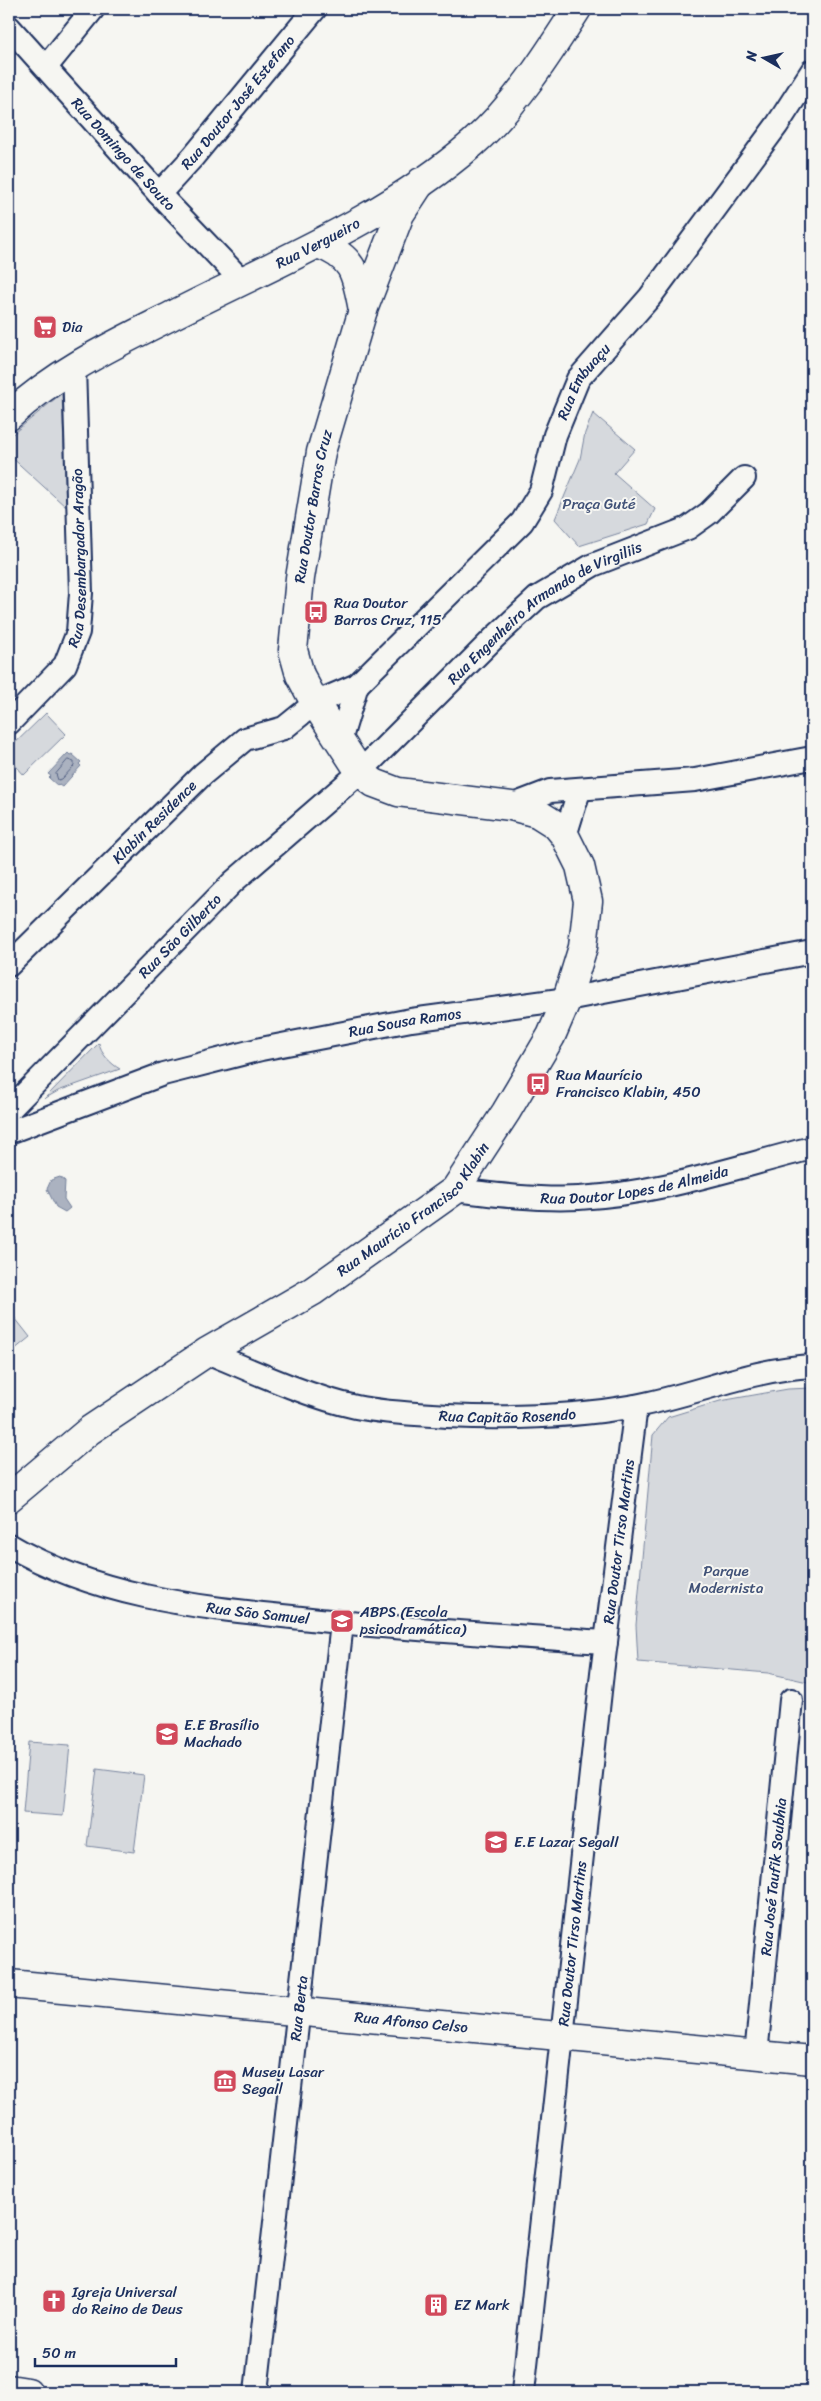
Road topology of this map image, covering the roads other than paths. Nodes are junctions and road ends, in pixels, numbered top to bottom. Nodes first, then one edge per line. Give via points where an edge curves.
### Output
1 (93, 9) edge
2 (315, 9) edge
3 (577, 9) edge
4 (9, 27) edge
5 (46, 67) junction
6 (812, 71) edge
7 (421, 182) junction
8 (159, 194) junction
9 (318, 244) junction
10 (241, 280) junction
11 (363, 310) junction
12 (74, 367) junction
13 (9, 416) edge
14 (744, 478) dead end
15 (357, 685) junction
16 (315, 703) junction
17 (9, 723) edge
18 (340, 741) junction
19 (809, 753) edge
20 (360, 772) junction
21 (579, 791) junction
22 (511, 806) junction
23 (565, 836) junction
24 (812, 952) edge
25 (9, 965) edge
26 (567, 999) junction
27 (9, 1110) edge
28 (9, 1132) edge
29 (812, 1148) edge
30 (455, 1190) junction
31 (207, 1352) junction
32 (812, 1366) edge
33 (636, 1406) junction
34 (9, 1498) edge
35 (9, 1545) edge
36 (342, 1623) junction
37 (606, 1642) junction
38 (791, 1700) dead end
39 (9, 1984) edge
40 (300, 2012) junction
41 (562, 2035) junction
42 (756, 2055) junction
43 (812, 2060) edge
44 (9, 2389) edge
45 (28, 2392) edge
46 (256, 2392) edge
47 (523, 2392) edge

1 - 5 street
2 - 8 street, Rua Doutor José Estefano via 194,157
3 - 7 street, Rua Vergueiro via 546,58 506,109 473,142
4 - 5 street, Rua Domingo de Souto
5 - 8 street, Rua Domingo de Souto
6 - 15 street, Rua Embuaçu via 777,125 650,297 578,379 555,435 542,491 522,522
7 - 9 street, Rua Vergueiro
7 - 11 street, Rua Doutor Barros Cruz via 400,214
8 - 10 street, Rua Domingo de Souto
9 - 10 street, Rua Vergueiro
9 - 11 street, Rua Doutor Barros Cruz via 342,255 351,265
10 - 12 street, Rua Vergueiro
11 - 16 street, Rua Doutor Barros Cruz via 321,452 300,578 293,650 300,675
12 - 13 street, Rua Vergueiro
12 - 17 street, Rua Desembargador Aragão via 82,593 78,632 65,665
14 - 20 street, Rua Engenheiro Armando de Virgiliis via 709,513 688,528 592,565 537,598
15 - 16 street, Rua Embuaçu
15 - 18 street, Rua Embuaçu
16 - 18 street, Rua Doutor Barros Cruz
16 - 25 street, Klabin Residence via 284,728 245,738 236,744
18 - 20 street, Rua Doutor Barros Cruz
19 - 21 street via 695,780
20 - 22 street, Rua Maurício Francisco Klabin via 374,783 398,792
20 - 27 street, Rua São Gilberto via 233,882
21 - 22 street via 550,791
21 - 23 street
22 - 23 street, Rua Maurício Francisco Klabin via 546,818
23 - 26 street, Rua Maurício Francisco Klabin via 580,866 588,901 583,947
24 - 26 street, Rua Sousa Ramos
26 - 28 street, Rua Sousa Ramos via 411,1020 199,1063
26 - 30 street, Rua Maurício Francisco Klabin via 551,1036
29 - 30 street, Rua Doutor Lopes de Almeida via 692,1182 581,1198 546,1199
30 - 31 street, Rua Maurício Francisco Klabin via 313,1291
31 - 33 street, Rua Capitão Rosendo via 355,1407 398,1414 526,1418
31 - 34 street, Rua Maurício Francisco Klabin via 90,1430
32 - 33 street, Rua Capitão Rosendo via 763,1372
33 - 37 street, Rua Doutor Tirso Martins
35 - 36 street, Rua São Samuel via 36,1562 139,1596
36 - 37 street, Rua São Samuel
36 - 40 street, Rua Berta
37 - 41 street, Rua Doutor Tirso Martins
38 - 42 street, Rua José Taufik Soubhia
39 - 40 street, Rua Afonso Celso
40 - 41 street, Rua Afonso Celso
40 - 46 street, Rua Berta
41 - 42 street, Rua Afonso Celso
41 - 47 street, Rua Doutor Tirso Martins
42 - 43 street, Rua Afonso Celso
44 - 45 street

